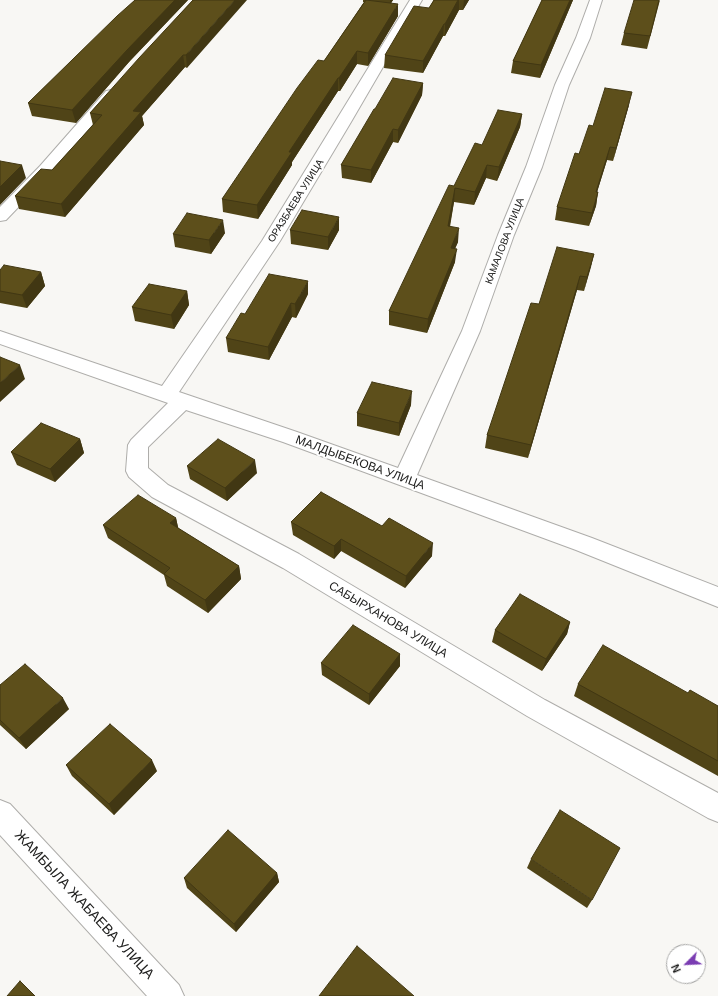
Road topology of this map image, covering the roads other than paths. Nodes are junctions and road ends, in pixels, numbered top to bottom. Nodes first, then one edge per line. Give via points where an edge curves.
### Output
1 (416, 0) edge
2 (596, 0) edge
3 (119, 84) edge
4 (0, 216) edge
5 (0, 337) edge
6 (174, 398) junction
7 (404, 479) junction
8 (718, 597) edge
9 (718, 808) edge
10 (0, 814) edge
11 (168, 996) edge

1 - 6 street, ОРАЗБАЕВА УЛИЦА
2 - 7 street, КАМАЛОВА УЛИЦА via 471,331
3 - 4 street via 46,169
5 - 6 street, МАЛДЫБЕКОВА УЛИЦА
6 - 7 street, МАЛДЫБЕКОВА УЛИЦА
6 - 9 street, САБЫРХАНОВА УЛИЦА via 138,445 137,470 160,491 291,561 536,708
7 - 8 street, МАЛДЫБЕКОВА УЛИЦА via 584,544
10 - 11 street, ЖАМБЫЛА ЖАБАЕВА УЛИЦА

